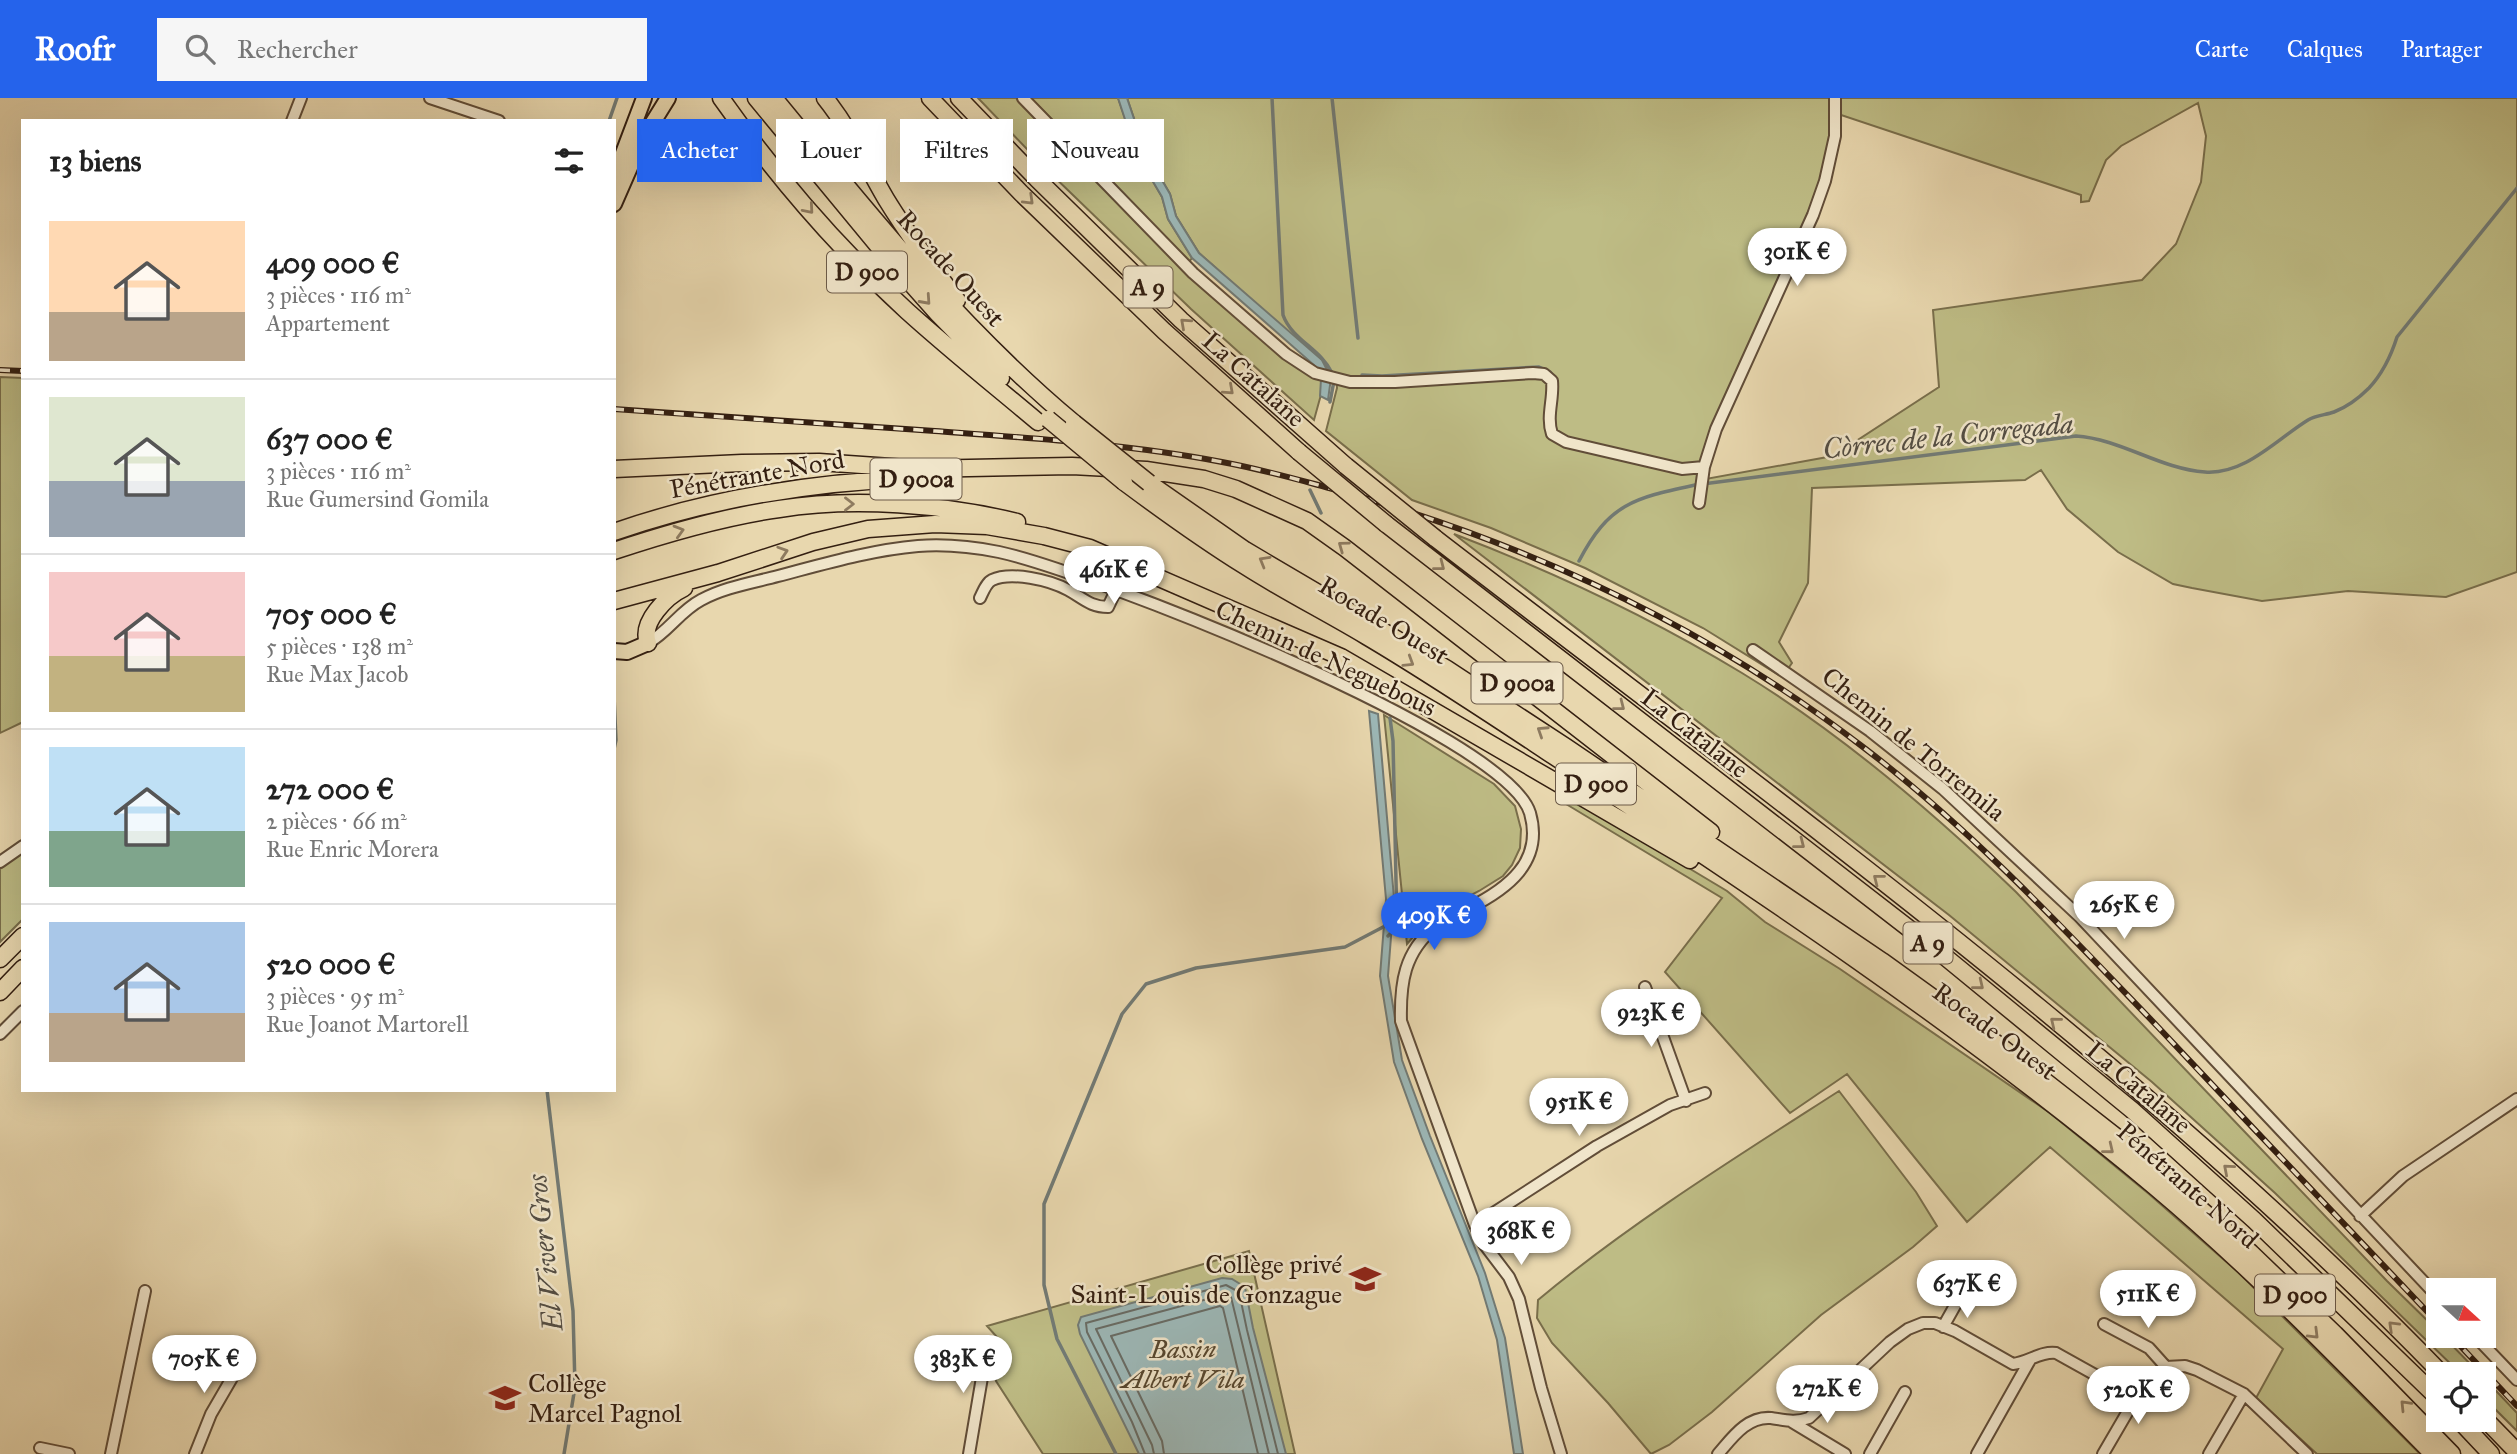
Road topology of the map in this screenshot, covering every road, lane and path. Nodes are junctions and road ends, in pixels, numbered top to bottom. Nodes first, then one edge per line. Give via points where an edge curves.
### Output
1 (301, 98) edge
2 (430, 98) edge
3 (644, 98) edge
4 (668, 98) edge
5 (721, 98) edge
6 (756, 98) edge
7 (774, 98) edge
8 (825, 98) edge
9 (930, 98) edge
10 (959, 98) edge
11 (1023, 98) edge
12 (1835, 98) edge
13 (293, 119) edge
14 (493, 119) edge
15 (619, 155) edge
16 (616, 199) edge
17 (1045, 415) junction
18 (1704, 467) junction
19 (616, 469) edge
20 (1118, 478) junction
21 (1699, 503) dead end
22 (616, 531) edge
23 (616, 550) edge
24 (718, 573) junction
25 (1116, 590) junction
26 (980, 598) dead end
27 (616, 600) edge
28 (648, 643) junction
29 (617, 650) edge
30 (1753, 650) dead end
31 (1341, 657) junction
32 (21, 847) edge
33 (0, 862) edge
34 (21, 936) edge
35 (21, 936) edge
36 (0, 954) edge
37 (0, 960) edge
38 (1882, 961) junction
39 (21, 972) edge
40 (1645, 987) dead end
41 (0, 993) edge
42 (21, 1013) edge
43 (0, 1034) edge
44 (1705, 1093) dead end
45 (2517, 1099) edge
46 (1686, 1101) junction
47 (2056, 1106) junction
48 (2360, 1216) junction
49 (1475, 1225) junction
50 (1971, 1277) dead end
51 (2426, 1285) edge
52 (145, 1291) dead end
53 (2104, 1324) dead end
54 (1943, 1327) junction
55 (988, 1342) dead end
56 (2486, 1348) edge
57 (247, 1352) dead end
58 (2030, 1360) junction
59 (2430, 1362) edge
60 (2166, 1367) junction
61 (2517, 1380) edge
62 (2145, 1382) junction
63 (2426, 1386) edge
64 (1905, 1392) dead end
65 (2244, 1394) junction
66 (1792, 1422) junction
67 (2496, 1430) edge
68 (2470, 1432) edge
69 (40, 1448) dead end
70 (2517, 1452) edge
71 (69, 1454) edge
72 (111, 1454) edge
73 (195, 1454) edge
74 (969, 1454) edge
75 (1561, 1454) edge
76 (1718, 1454) edge
77 (1845, 1454) edge
78 (1870, 1454) edge
79 (1977, 1454) edge
80 (2103, 1454) edge
81 (2209, 1454) edge
82 (2307, 1454) edge
83 (2433, 1454) edge
84 (2452, 1454) edge
85 (2491, 1454) edge

1 - 13 street
2 - 14 street
3 - 15 main road
4 - 16 main road via 642,139
5 -> 17 highway, D 900 via 775,171 848,254 908,312
6 -> 17 highway, Rocade Ouest / D 900 via 938,314
7 - 17 highway, Rocade Ouest / D 900 via 873,219 1002,359
8 - 17 highway, D 900 via 915,246
9 -> 63 highway, La Catalane / A 9, bridge via 1164,331 1299,452 1938,951 2132,1110 2255,1220
59 -> 10 highway, La Catalane / A 9, bridge via 2266,1203 2143,1094 1939,927 1346,466 1181,320
11 - 18 street via 1193,272 1286,354 1315,373 1336,380 1395,382 1544,374 1552,381 1552,434 1566,442 1682,469
12 - 18 street via 1835,136 1817,204 1716,429
17 - 20 highway, Rocade Ouest / D 900, bridge
38 -> 17 highway, Rocade Ouest / D 900, bridge via 1458,676 1245,550 1074,423
18 - 21 street
19 - 20 highway via 819,462 920,470 1072,466
20 - 22 highway, Pénétrante Nord / D 900a via 845,481 712,503
38 -> 20 highway, D 900a via 1307,521 1204,479 1146,470
20 -> 47 highway, Rocade Ouest / D 900 via 1248,569 1367,636 1577,772 1838,948
23 -> 31 highway, Pénétrante Nord / D 900a via 703,524 781,508 877,504 992,516 1093,543 1300,634
24 - 27 highway
24 - 28 highway via 662,602 648,628
24 -> 31 highway via 868,529 987,526 1090,548
25 - 26 street via 1108,607 1098,607 1060,586 1011,575 987,584
25 - 28 street, Chemin de Neguebous via 998,552 920,546 844,559 720,591 686,610
25 - 49 street, Chemin de Neguebous via 1377,701 1491,769 1524,801 1532,828 1531,851 1521,871 1484,901 1437,924 1409,960 1401,989 1401,1021
28 - 29 main road
30 - 48 street, Chemin de Torremila via 1870,731 1943,789 2080,917
31 - 47 highway, D 900a via 1719,877
32 - 33 street
34 - 36 highway
35 - 37 highway
84 -> 38 highway, Pénétrante Nord / D 900 via 2251,1253 2128,1146
39 - 41 highway
40 - 46 street
42 - 43 street
44 - 46 street
45 - 48 street via 2403,1176
46 - 49 street via 1670,1105 1597,1146
47 -> 83 highway, Pénétrante Nord / D 900 via 2246,1266
48 - 51 street, Chemin de Torremila
49 - 75 street via 1519,1299
50 - 54 street
52 - 72 street
53 - 60 street via 2149,1348
54 - 58 street via 2013,1364
54 - 66 street via 1923,1323 1908,1329 1809,1418
55 - 74 street
56 - 61 street
57 - 73 street via 211,1414
58 - 62 street via 2056,1353 2117,1387 2131,1389
58 - 79 street
60 - 62 street
60 - 65 street via 2185,1366
62 - 80 street
64 - 78 street
65 - 81 street
65 - 82 street
66 - 76 street via 1759,1418
66 - 77 street
67 - 70 highway
68 - 85 highway
69 - 71 street

